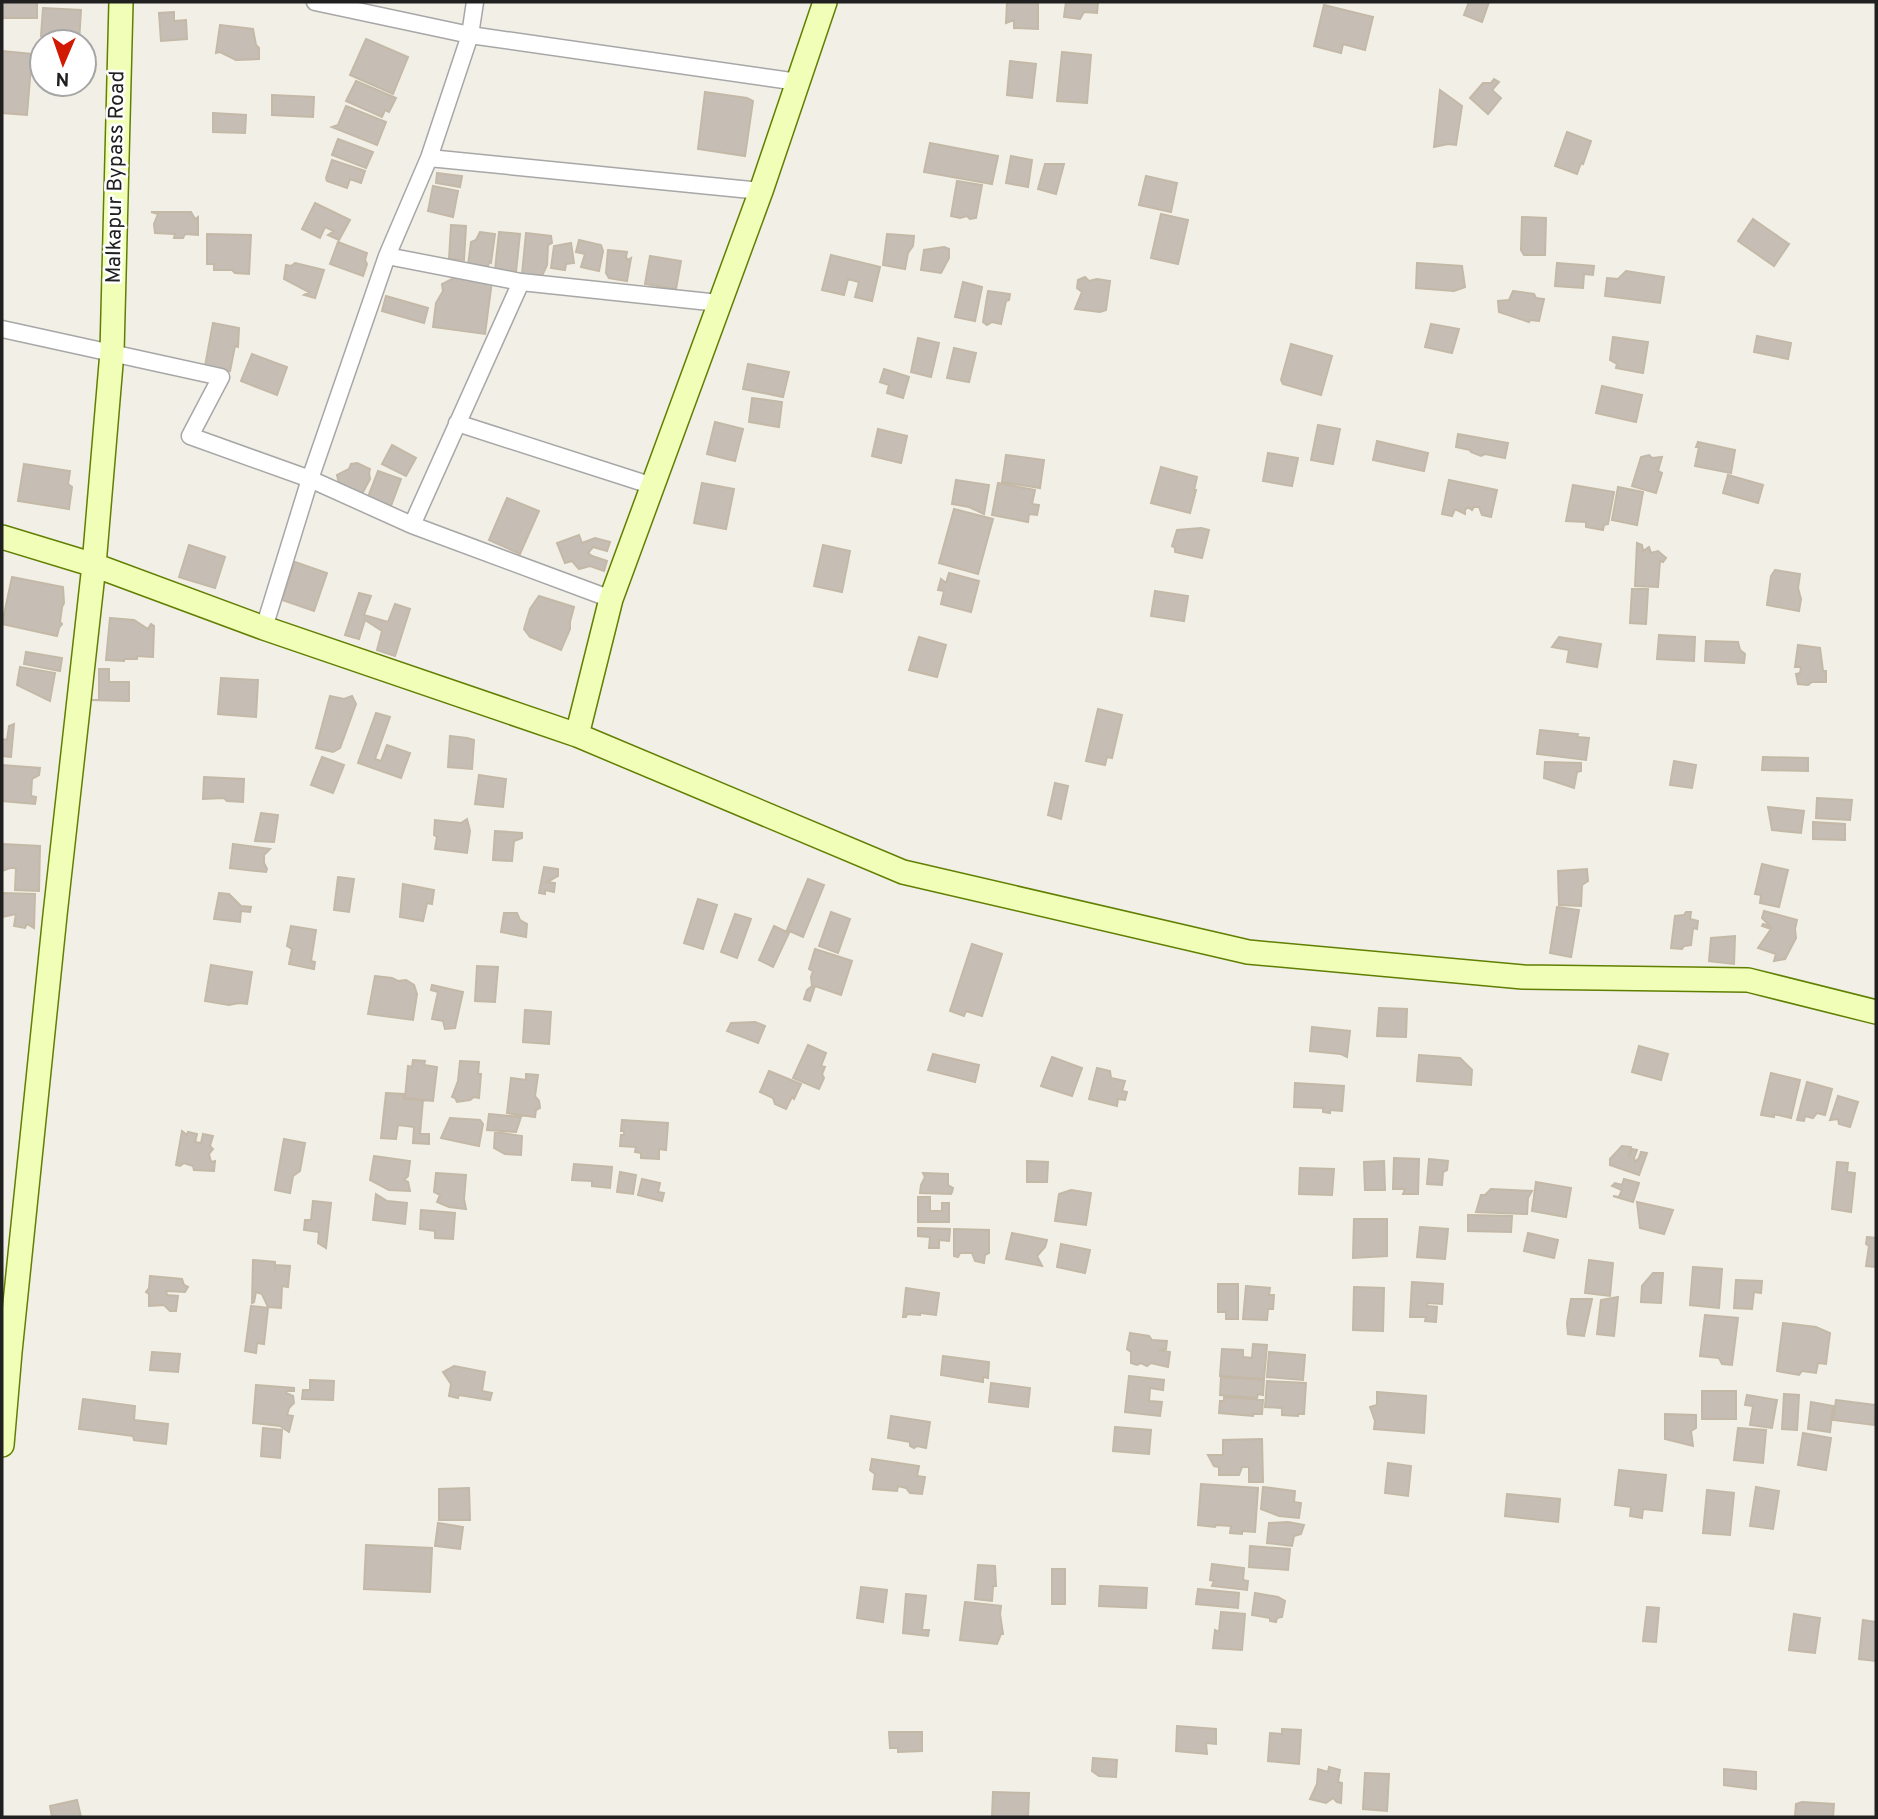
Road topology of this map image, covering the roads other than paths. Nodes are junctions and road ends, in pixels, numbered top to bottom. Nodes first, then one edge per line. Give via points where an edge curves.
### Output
1 (121, 2) edge
2 (315, 2) edge
3 (475, 2) edge
4 (825, 2) edge
5 (470, 36) junction
6 (797, 82) junction
7 (429, 158) junction
8 (761, 191) junction
9 (387, 256) junction
10 (521, 282) junction
11 (719, 303) junction
12 (2, 329) edge
13 (112, 352) junction
14 (457, 423) junction
15 (310, 479) junction
16 (653, 486) junction
17 (412, 525) junction
18 (2, 537) edge
19 (94, 565) junction
20 (611, 599) junction
21 (264, 628) junction
22 (576, 735) junction
23 (1876, 1012) edge
24 (6, 1348) edge
25 (2, 1445) edge

1 - 13 street, Malkapur Bypass Road
2 - 5 street
3 - 5 street
4 - 6 street
5 - 6 street
5 - 7 street
6 - 8 street
7 - 8 street
7 - 9 street
8 - 11 street
9 - 10 street
9 - 15 street
10 - 11 street
10 - 14 street
11 - 16 street
12 - 13 street
13 - 15 street via 221,377 190,436
13 - 19 street, Malkapur Bypass Road
14 - 16 street
14 - 17 street
15 - 17 street
15 - 21 street
16 - 20 street
17 - 20 street
18 - 19 street
19 - 21 street
19 - 24 street, Malkapur Bypass Road
20 - 22 street
21 - 22 street
22 - 23 street via 903,872 1248,952 1523,977 1748,980
24 - 25 street, Malkapur Bypass Road

